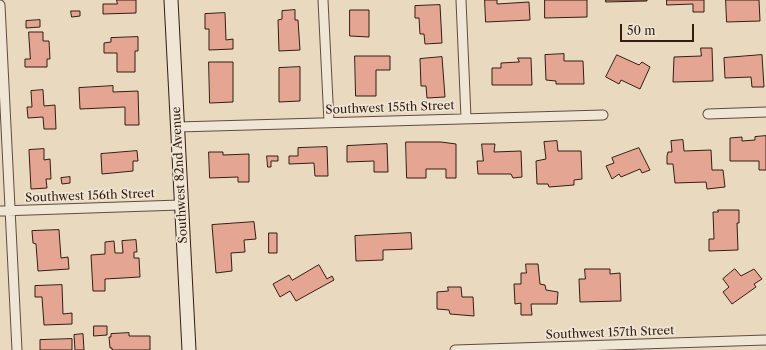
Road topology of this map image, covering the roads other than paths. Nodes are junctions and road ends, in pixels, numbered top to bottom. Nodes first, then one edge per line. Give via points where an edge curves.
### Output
1 (170, 0) edge
2 (323, 0) edge
3 (460, 0) edge
4 (0, 5) edge
5 (766, 112) edge
6 (708, 114) dead end
7 (603, 115) dead end
8 (466, 118) junction
9 (329, 122) junction
10 (178, 127) junction
11 (180, 205) junction
12 (10, 211) junction
13 (0, 212) edge
14 (766, 340) edge
15 (17, 350) edge
16 (189, 350) edge
17 (455, 350) edge

1 - 10 street, Southwest 82nd Avenue
2 - 9 street
3 - 8 street
4 - 12 street
5 - 6 street
7 - 8 street, Southwest 155th Street
8 - 9 street, Southwest 155th Street
9 - 10 street, Southwest 155th Street
10 - 11 street, Southwest 82nd Avenue
11 - 12 street, Southwest 156th Street
11 - 16 street, Southwest 82nd Avenue
12 - 13 street, Southwest 156th Street
12 - 15 street
14 - 17 street, Southwest 157th Street

